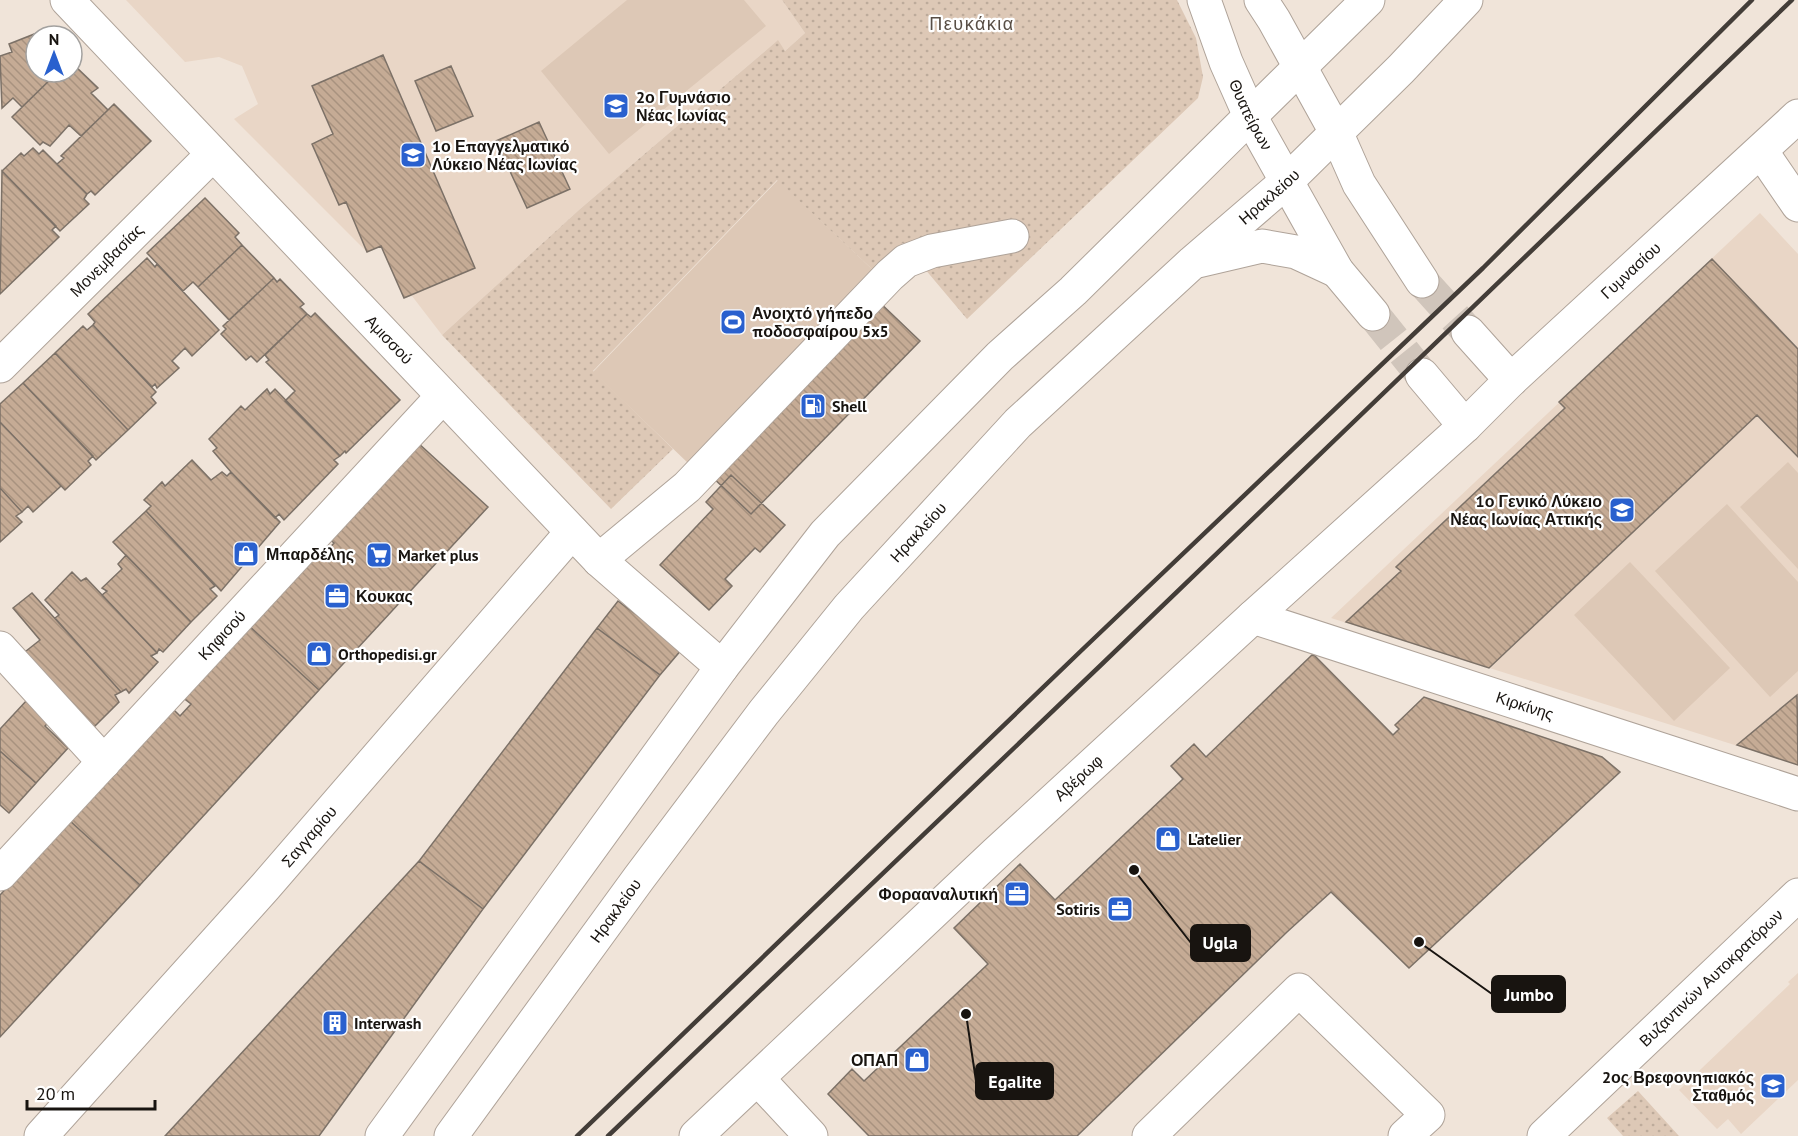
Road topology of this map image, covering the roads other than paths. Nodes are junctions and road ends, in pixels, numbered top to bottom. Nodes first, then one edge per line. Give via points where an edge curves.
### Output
1 (68, 0) edge
2 (1204, 0) edge
3 (1261, 0) edge
4 (1368, 0) edge
5 (1466, 0) edge
6 (1299, 67) junction
7 (1250, 116) junction
8 (1798, 116) edge
9 (1336, 132) junction
10 (1761, 151) junction
11 (213, 154) junction
12 (1286, 182) junction
13 (1798, 205) edge
14 (1012, 236) dead end
15 (1193, 262) junction
16 (1338, 271) junction
17 (1422, 280) tunnel mouth
18 (1373, 314) tunnel mouth
19 (1468, 332) tunnel mouth
20 (0, 366) edge
21 (1422, 375) tunnel mouth
22 (1511, 380) junction
23 (444, 396) junction
24 (1465, 426) junction
25 (572, 532) junction
26 (599, 560) junction
27 (1253, 617) junction
28 (0, 648) edge
29 (722, 667) junction
30 (104, 762) junction
31 (1798, 794) edge
32 (0, 873) edge
33 (1798, 895) edge
34 (758, 1079) junction
35 (1563, 1130) edge
36 (41, 1136) edge
37 (382, 1136) edge
38 (451, 1136) edge
39 (696, 1136) edge
40 (811, 1136) edge
41 (1149, 1136) edge
42 (1405, 1136) edge

1 - 11 street, Αμισσού
2 - 7 street, Θυατείρων
3 - 6 street
4 - 6 street
5 - 9 street, Ηρακλείου
6 - 7 street
6 - 9 street
7 - 12 street, Θυατείρων
7 - 29 street via 1073,291 1000,356 825,534
8 - 10 street, Γυμνασίου
9 - 12 street, Ηρακλείου
9 - 17 street via 1359,184
10 - 13 street
10 - 22 street, Γυμνασίου
11 - 20 street, Μονεμβασίας
11 - 23 street, Αμισσού
12 - 15 street, Ηρακλείου
12 - 16 street, Θυατείρων
14 - 26 street via 932,251 906,261 687,487
15 - 16 street via 1262,246 1296,252
15 - 38 street, Ηρακλείου via 1018,423 849,607 729,758
16 - 18 street, Θυατείρων
19 - 22 street
21 - 24 street
22 - 24 street, Γυμνασίου
23 - 25 street, Αμισσού
23 - 30 street, Κηφισού
24 - 27 street, Αβέρωφ
25 - 26 street, Αμισσού
25 - 36 street, Σαγγαρίου via 265,887
26 - 29 street, Αμισσού
27 - 31 street, Κιρκίνης
27 - 34 street, Αβέρωφ
28 - 30 street
29 - 37 street
30 - 32 street, Κηφισού
33 - 35 street, Βυζαντινών Αυτοκρατόρων
34 - 39 street, Αβέρωφ
34 - 40 street
41 - 42 street via 1299,990 1428,1115

